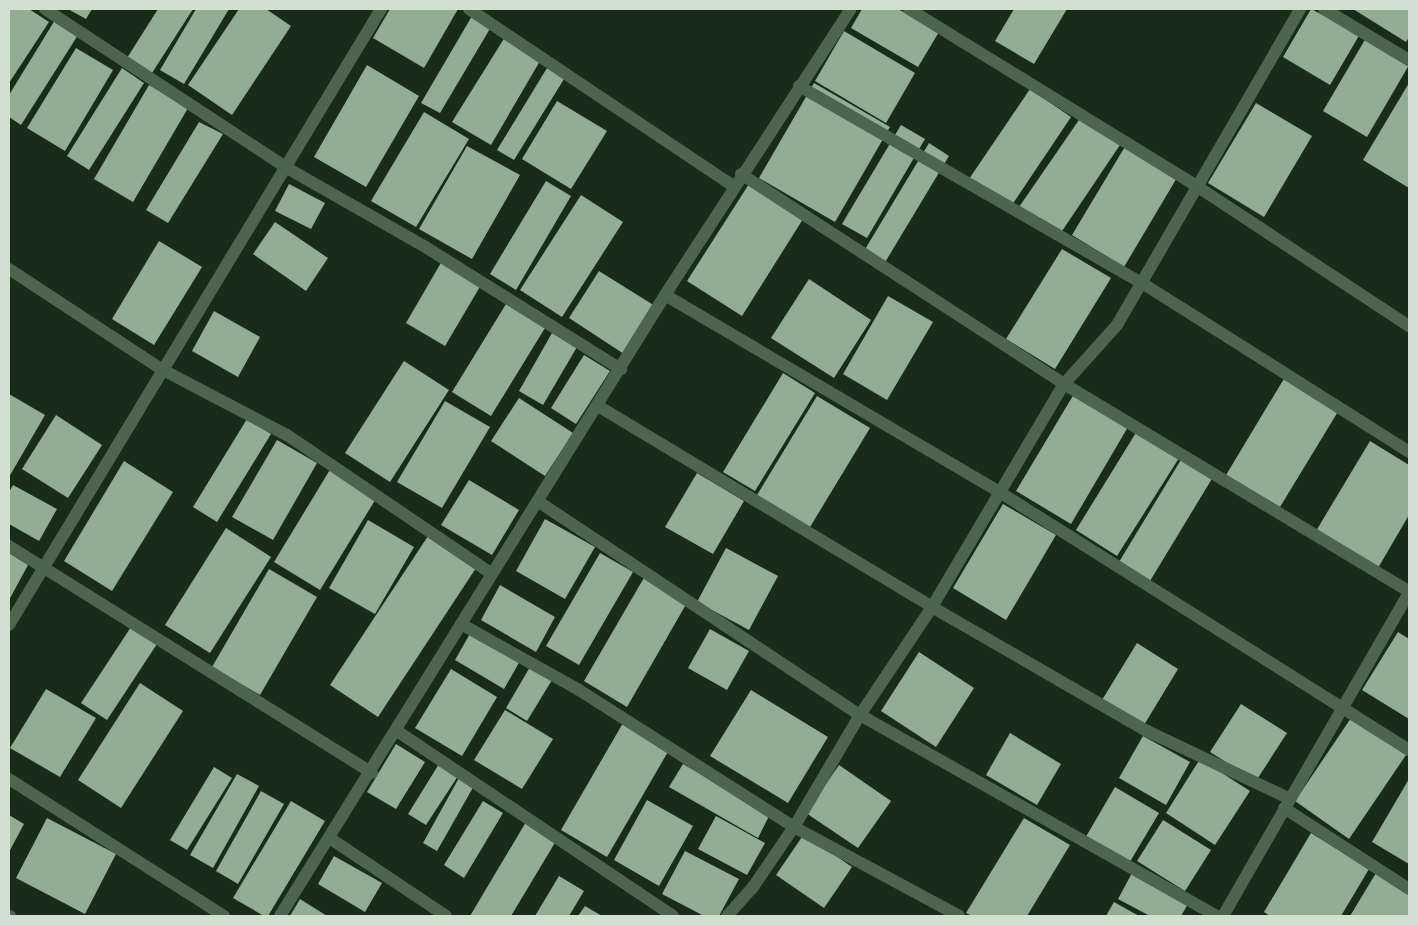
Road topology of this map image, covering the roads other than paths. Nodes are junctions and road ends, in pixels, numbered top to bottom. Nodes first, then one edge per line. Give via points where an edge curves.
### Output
1 (45, 9) edge
2 (381, 9) edge
3 (469, 9) edge
4 (851, 9) edge
5 (909, 9) edge
6 (1300, 9) edge
7 (1324, 9) edge
8 (1409, 60) edge
9 (799, 86) junction
10 (286, 168) junction
11 (741, 174) junction
12 (733, 186) junction
13 (1198, 187) junction
14 (9, 268) edge
15 (1142, 283) junction
16 (665, 295) junction
17 (1409, 326) edge
18 (621, 369) junction
19 (163, 370) junction
20 (1064, 384) junction
21 (598, 406) junction
22 (1409, 452) edge
23 (1001, 493) junction
24 (539, 502) junction
25 (9, 546) edge
26 (45, 570) junction
27 (491, 573) junction
28 (1409, 592) edge
29 (932, 607) junction
30 (461, 624) junction
31 (9, 625) edge
32 (1341, 709) junction
33 (860, 715) junction
34 (397, 731) junction
35 (1409, 750) edge
36 (372, 773) junction
37 (9, 780) edge
38 (1287, 804) junction
39 (794, 828) junction
40 (332, 839) junction
41 (1409, 889) edge
42 (224, 916) edge
43 (280, 916) edge
44 (446, 916) edge
45 (673, 916) edge
46 (727, 916) edge
47 (959, 916) edge
48 (1216, 916) edge
49 (1223, 916) edge

1 - 10 street
2 - 10 street
3 - 12 street
4 - 9 street
5 - 13 street
6 - 13 street
7 - 8 street
9 - 11 street
9 - 15 street
10 - 18 street via 427,248
10 - 19 street
11 - 12 street
11 - 20 street
12 - 16 street
13 - 15 street
13 - 17 street
14 - 19 street
15 - 20 street via 1117,325
15 - 22 street
16 - 18 street
16 - 23 street
18 - 21 street
19 - 26 street
19 - 27 street via 287,434
20 - 23 street
20 - 28 street
21 - 24 street
21 - 29 street
23 - 29 street
23 - 32 street
24 - 27 street
24 - 33 street
25 - 26 street
26 - 31 street
26 - 36 street
27 - 30 street
28 - 32 street
29 - 33 street
29 - 38 street via 1147,731
30 - 34 street
30 - 39 street via 579,690
32 - 35 street
32 - 38 street
33 - 39 street
33 - 48 street
34 - 36 street
34 - 45 street
36 - 40 street
37 - 42 street
38 - 41 street
38 - 49 street
39 - 46 street via 753,887
39 - 47 street
40 - 43 street
40 - 44 street

